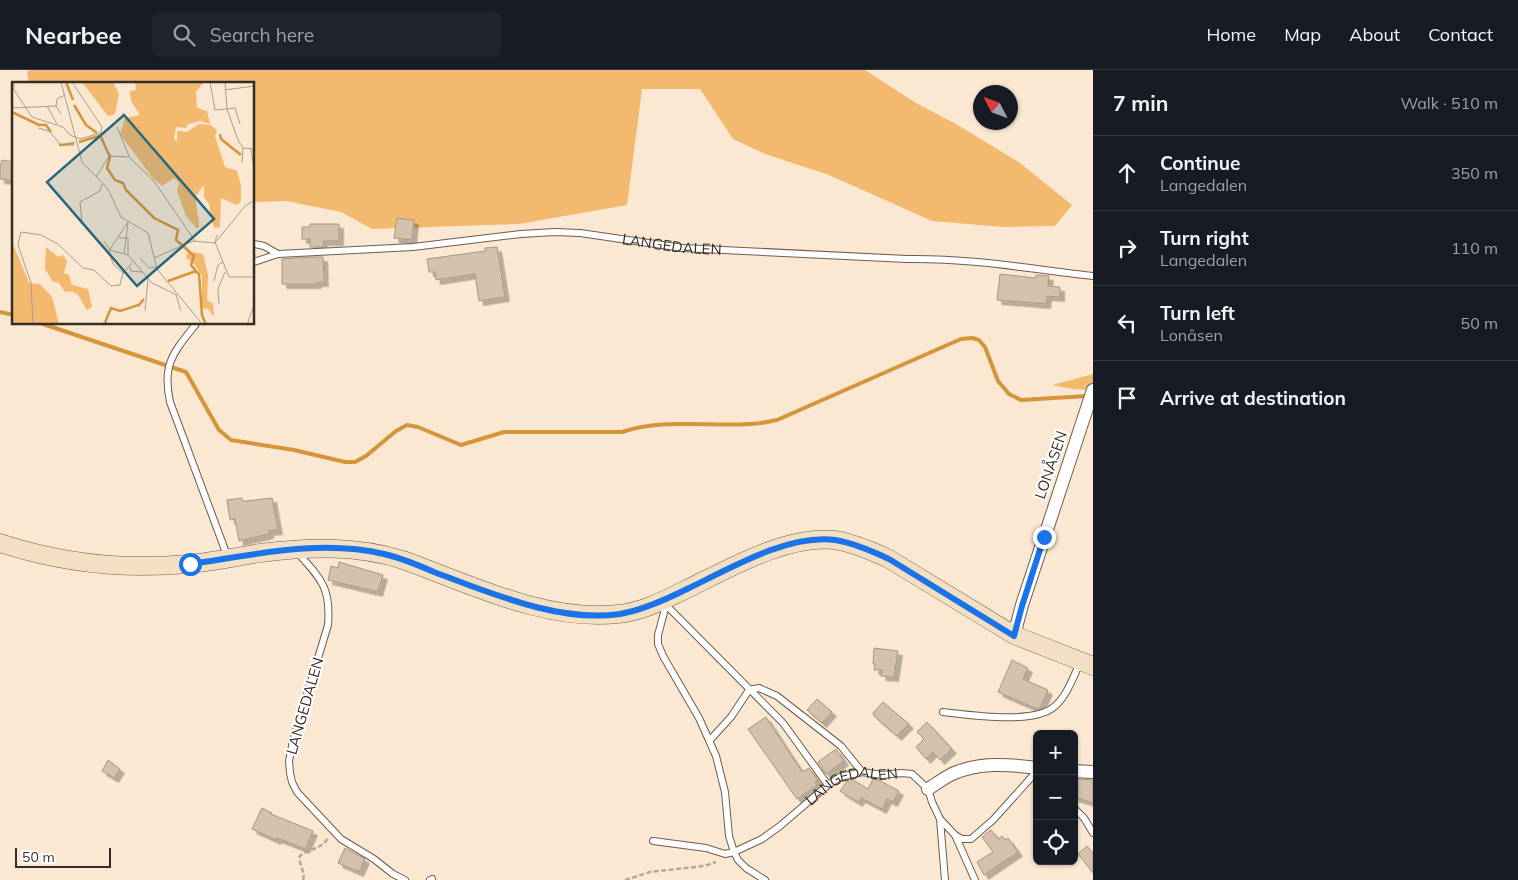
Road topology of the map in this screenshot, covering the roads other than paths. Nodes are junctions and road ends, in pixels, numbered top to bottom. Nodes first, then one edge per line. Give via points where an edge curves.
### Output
1 (255, 244) edge
2 (278, 254) junction
3 (255, 262) edge
4 (1093, 276) edge
5 (195, 325) edge
6 (1093, 390) edge
7 (0, 543) edge
8 (294, 549) junction
9 (228, 558) junction
10 (666, 603) junction
11 (1014, 636) junction
12 (1087, 664) edge
13 (749, 690) junction
14 (943, 712) dead end
15 (710, 740) junction
16 (1078, 771) edge
17 (862, 772) junction
18 (1093, 772) edge
19 (1033, 773) edge
20 (1034, 775) edge
21 (828, 785) junction
22 (928, 789) junction
23 (1078, 812) edge
24 (940, 819) junction
25 (1093, 833) edge
26 (955, 835) junction
27 (653, 841) dead end
28 (734, 852) junction
29 (405, 880) edge
30 (765, 880) edge
31 (945, 880) edge
32 (975, 880) edge

1 - 2 lane
2 - 3 lane, LANGEDALEN
2 - 4 lane, LANGEDALEN via 413,247 555,232 683,248 938,258
5 - 9 lane via 170,362 166,384
6 - 11 street, LONÅSEN
7 - 9 main road via 62,559 116,565 163,566
8 - 9 main road
8 - 10 main road via 357,549 386,554 529,605 578,616 620,614
8 - 29 lane, LANGEDALEN via 323,584 329,607 328,625 293,742 290,773 297,792 341,839
10 - 11 main road via 776,549 835,540 889,559
10 - 13 lane
10 - 15 lane via 658,644
11 - 12 main road
12 - 14 lane via 1060,702 1046,713 1027,717
13 - 15 lane
13 - 17 lane via 759,688 777,696 837,742
13 - 21 lane via 794,736
15 - 28 lane via 721,772
16 - 18 street
17 - 21 lane, LANGEDALEN via 840,777
17 - 22 lane, LANGEDALEN via 912,774
19 - 22 street via 1014,765 974,767 952,774
20 - 26 lane via 979,833 962,839
21 - 28 lane, LANGEDALEN via 762,839
22 - 24 lane
23 - 25 lane
24 - 26 lane
24 - 31 lane
26 - 32 lane
27 - 28 lane, LANGEDALEN via 706,848 724,854
28 - 30 lane via 746,868

